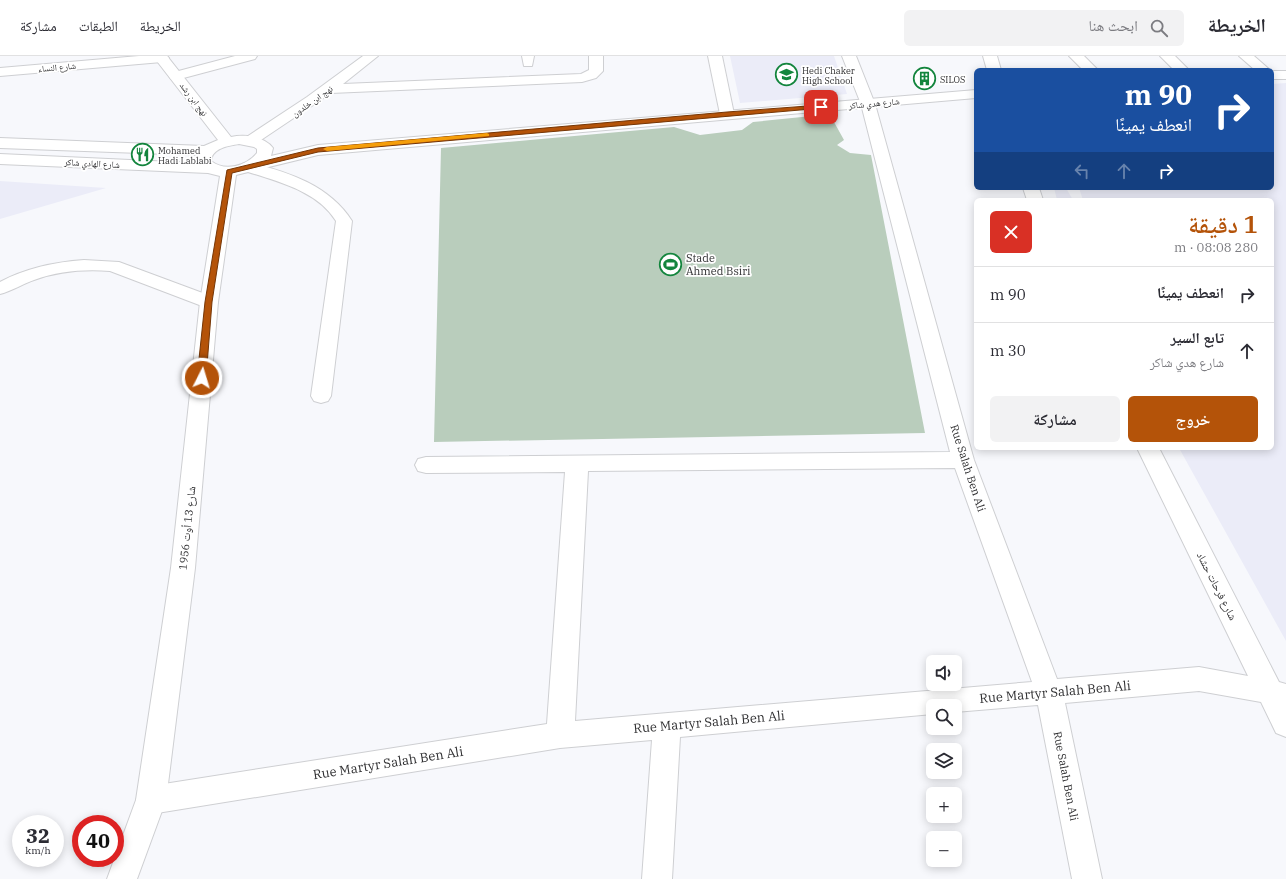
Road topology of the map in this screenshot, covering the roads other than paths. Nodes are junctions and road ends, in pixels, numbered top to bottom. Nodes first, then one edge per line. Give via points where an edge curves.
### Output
1 (250, 56) edge
2 (371, 56) edge
3 (596, 56) edge
4 (715, 56) edge
5 (849, 56) edge
6 (990, 56) edge
7 (1076, 56) edge
8 (1166, 56) edge
9 (1246, 56) edge
10 (161, 57) edge
11 (993, 68) edge
12 (1089, 68) edge
13 (1180, 68) edge
14 (1260, 68) edge
15 (0, 72) edge
16 (1274, 75) edge
17 (1286, 75) edge
18 (176, 76) junction
19 (330, 89) junction
20 (974, 94) edge
21 (868, 104) junction
22 (727, 114) junction
23 (227, 142) junction
24 (255, 142) junction
25 (0, 143) edge
26 (318, 150) junction
27 (207, 151) junction
28 (0, 159) edge
29 (234, 168) junction
30 (0, 289) edge
31 (208, 302) junction
32 (321, 396) dead end
33 (1149, 450) edge
34 (963, 460) junction
35 (577, 463) junction
36 (426, 465) dead end
37 (1049, 693) junction
38 (1278, 693) edge
39 (1286, 724) edge
40 (667, 726) junction
41 (560, 735) junction
42 (151, 800) junction
43 (122, 879) edge
44 (657, 879) edge
45 (1087, 879) edge

1 - 18 street
2 - 19 street, نهج ابن خلدون
3 - 19 street via 596,71 582,78
4 - 22 street
5 - 21 street, Rue Salah Ben Ali
6 - 11 street
7 - 12 street
8 - 13 street
9 - 14 street
10 - 15 street, شارع النساء
10 - 18 street, نهج ابن رشد
16 - 17 street
18 - 23 street, نهج ابن رشد
19 - 24 street, نهج ابن خلدون
20 - 21 street, شارع هدي شاكر
21 - 22 street, شارع هدي شاكر
21 - 34 street, Rue Salah Ben Ali
22 - 26 street, شارع هدي شاكر
23 - 24 street
23 - 27 street
24 - 26 street
24 - 29 street via 264,148 265,154 261,160
25 - 27 street, شارع الهادي شاكر
26 - 29 street
27 - 29 street, شارع 13 أوت 1956 via 202,158 203,163
28 - 29 street, شارع الهادي شاكر
29 - 31 street, شارع 13 أوت 1956
29 - 32 street via 294,182 330,201 344,222
30 - 31 street via 15,280 55,268 96,264 113,266
31 - 42 street, شارع 13 أوت 1956 via 183,568
33 - 38 street, شارع فرحات حشاد
34 - 35 street
34 - 37 street, Rue Salah Ben Ali
35 - 36 street
35 - 41 street
37 - 38 street, Rue Martyr Salah Ben Ali via 1199,679
37 - 40 street, Rue Martyr Salah Ben Ali
37 - 45 street, Rue Salah Ben Ali
38 - 39 street, شارع فرحات حشاد
40 - 41 street, Rue Martyr Salah Ben Ali
40 - 44 street
41 - 42 street, Rue Martyr Salah Ben Ali
42 - 43 street, شارع 13 أوت 1956

